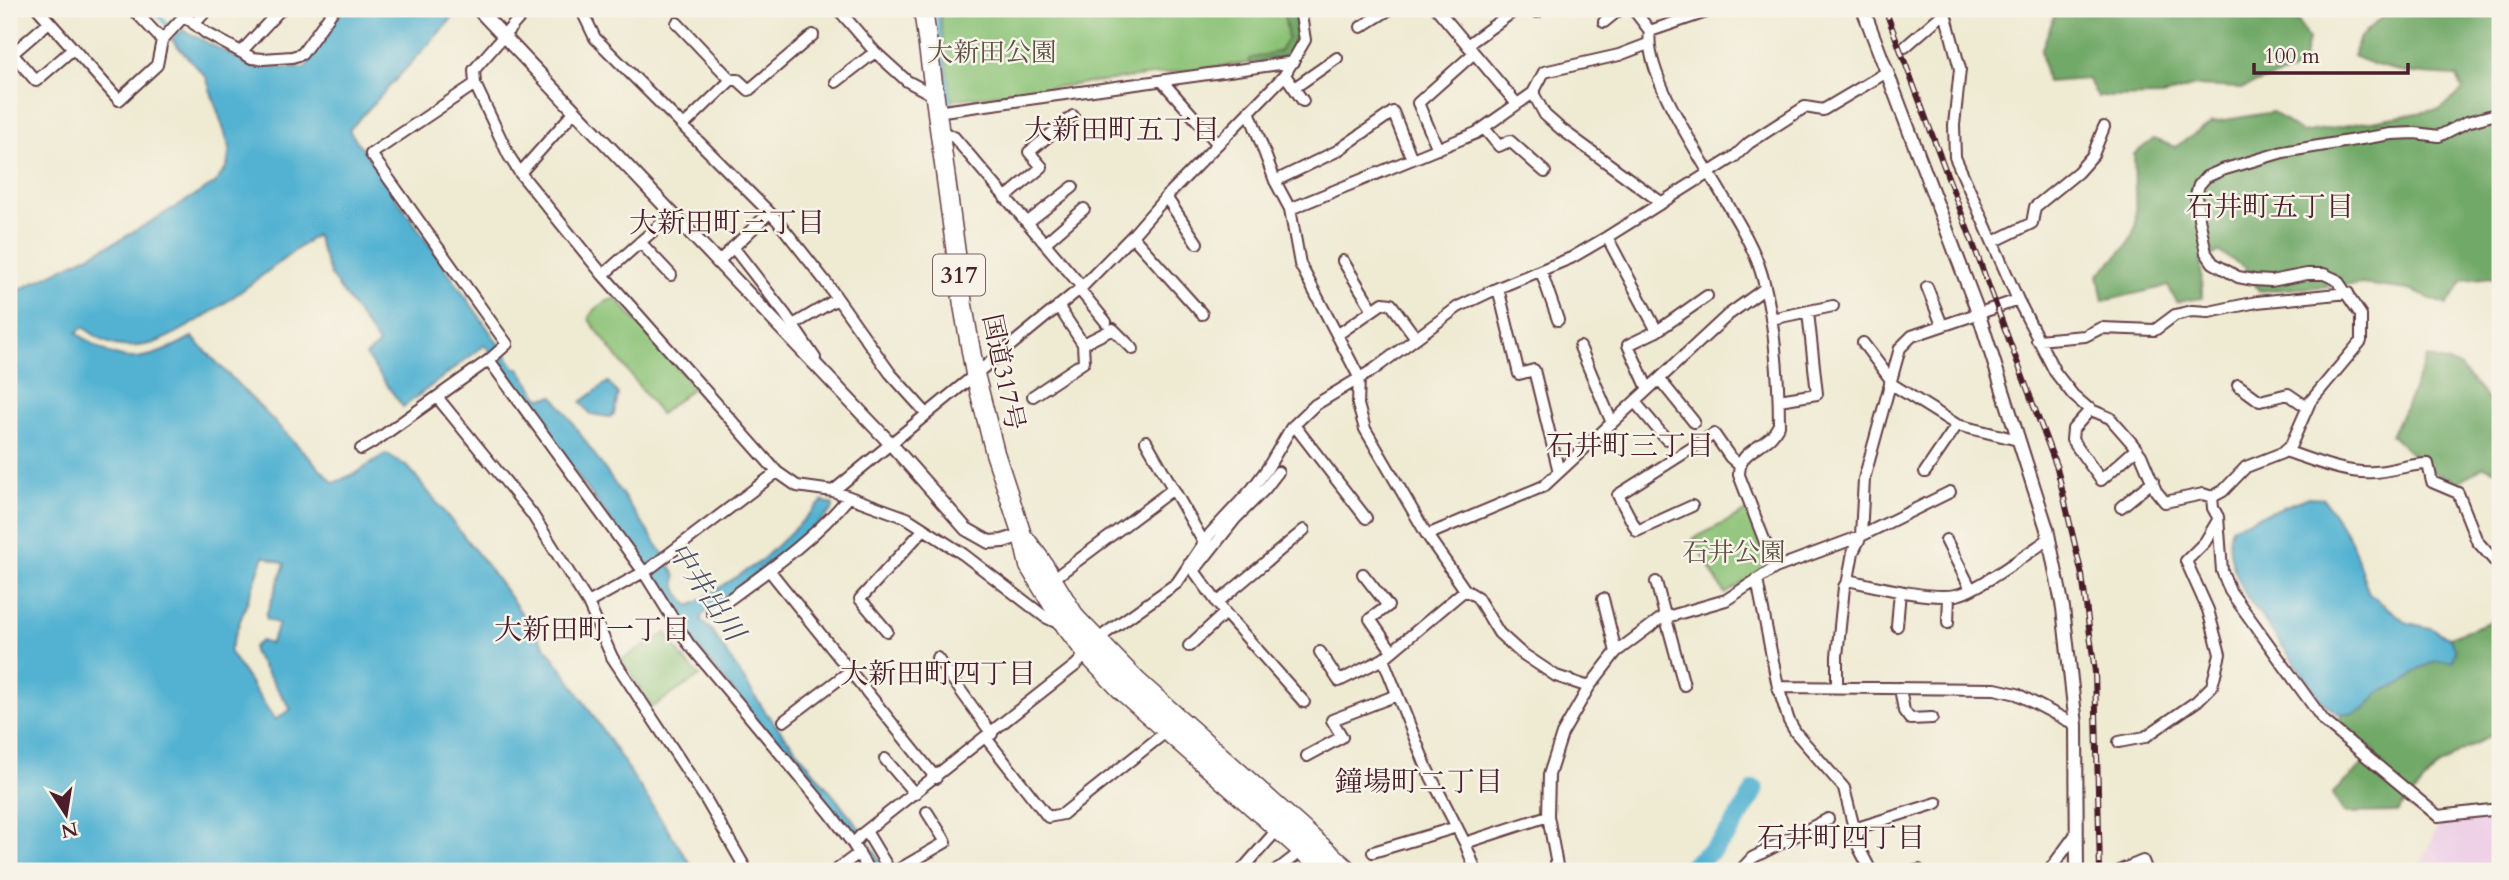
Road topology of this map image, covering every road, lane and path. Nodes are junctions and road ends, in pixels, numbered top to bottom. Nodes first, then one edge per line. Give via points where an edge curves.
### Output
1 (38, 9) edge
2 (133, 9) edge
3 (208, 9) edge
4 (281, 9) edge
5 (334, 9) edge
6 (478, 9) edge
7 (527, 9) edge
8 (582, 9) edge
9 (838, 9) edge
10 (923, 9) edge
11 (1300, 9) edge
12 (1390, 9) edge
13 (1437, 9) edge
14 (1620, 9) edge
15 (1633, 9) edge
16 (1715, 9) edge
17 (1863, 9) edge
18 (1945, 10) edge
19 (1514, 11) dead end
20 (1696, 12) edge
21 (179, 16) edge
22 (50, 22) junction
23 (1604, 22) dead end
24 (677, 23) dead end
25 (194, 24) junction
26 (1362, 27) dead end
27 (1650, 31) junction
28 (503, 34) junction
29 (813, 35) dead end
30 (164, 38) junction
31 (1648, 44) junction
32 (1905, 47) dead end
33 (73, 49) junction
34 (1470, 49) junction
35 (10, 52) edge
36 (241, 52) junction
37 (876, 52) junction
38 (1337, 58) dead end
39 (1294, 62) junction
40 (1886, 72) junction
41 (1285, 75) junction
42 (731, 80) junction
43 (1162, 80) junction
44 (836, 82) dead end
45 (475, 84) junction
46 (1294, 88) junction
47 (1533, 93) junction
48 (1303, 101) dead end
49 (936, 104) junction
50 (1517, 104) junction
51 (1249, 111) junction
52 (574, 112) junction
53 (2500, 113) edge
54 (1073, 116) dead end
55 (683, 126) junction
56 (2104, 127) dead end
57 (1485, 128) junction
58 (940, 131) junction
59 (1218, 144) junction
60 (1438, 149) junction
61 (1412, 159) junction
62 (1545, 172) dead end
63 (1709, 172) junction
64 (520, 173) junction
65 (1275, 181) junction
66 (1073, 187) dead end
67 (1166, 197) junction
68 (1005, 198) junction
69 (1661, 204) junction
70 (1084, 209) dead end
71 (1290, 209) junction
72 (769, 213) junction
73 (671, 215) junction
74 (1028, 222) junction
75 (1132, 236) junction
76 (1607, 237) junction
77 (640, 242) junction
78 (1993, 242) junction
79 (1045, 243) junction
80 (1197, 243) dead end
81 (733, 247) junction
82 (1343, 261) dead end
83 (718, 262) junction
84 (1541, 271) junction
85 (603, 275) junction
86 (671, 275) dead end
87 (1927, 287) dead end
88 (1081, 288) junction
89 (1498, 288) junction
90 (1764, 289) junction
91 (2348, 293) junction
92 (1707, 296) dead end
93 (837, 299) junction
94 (2018, 300) junction
95 (1058, 306) junction
96 (1833, 306) dead end
97 (1373, 310) junction
98 (1808, 312) junction
99 (1978, 312) junction
100 (1202, 314) dead end
101 (1770, 319) junction
102 (1558, 320) dead end
103 (1106, 322) dead end
104 (793, 325) junction
105 (1942, 325) junction
106 (1657, 331) junction
107 (1337, 335) junction
108 (1416, 338) junction
109 (2037, 340) junction
110 (1863, 343) dead end
111 (1083, 344) junction
112 (1580, 347) dead end
113 (1133, 349) dead end
114 (491, 358) junction
115 (975, 374) junction
116 (827, 377) junction
117 (1359, 377) junction
118 (1660, 380) junction
119 (1890, 382) junction
120 (2238, 385) dead end
121 (1648, 389) junction
122 (1033, 396) dead end
123 (437, 397) junction
124 (1779, 400) junction
125 (1635, 402) junction
126 (2307, 407) junction
127 (2091, 409) junction
128 (926, 413) junction
129 (1694, 422) dead end
130 (1612, 423) junction
131 (1294, 425) junction
132 (1957, 425) junction
133 (1666, 439) dead end
134 (2018, 440) junction
135 (1146, 441) dead end
136 (890, 443) junction
137 (361, 449) dead end
138 (2136, 449) junction
139 (2285, 451) junction
140 (1739, 465) junction
141 (777, 472) junction
142 (1278, 472) dead end
143 (1559, 472) junction
144 (1924, 472) dead end
145 (2153, 481) junction
146 (1173, 488) junction
147 (832, 491) junction
148 (1255, 492) junction
149 (1950, 492) dead end
150 (849, 497) junction
151 (2212, 497) junction
152 (1692, 506) dead end
153 (2121, 507) dead end
154 (1366, 517) dead end
155 (2218, 520) junction
156 (924, 530) junction
157 (1220, 530) junction
158 (1304, 530) dead end
159 (1021, 535) junction
160 (1427, 535) junction
161 (1861, 536) junction
162 (2049, 539) junction
163 (1946, 540) dead end
164 (1204, 543) junction
165 (1191, 567) junction
166 (2500, 567) edge
167 (1775, 568) junction
168 (646, 570) junction
169 (769, 570) junction
170 (1363, 574) dead end
171 (1052, 579) junction
172 (1757, 580) junction
173 (1848, 580) junction
174 (1656, 582) dead end
175 (1971, 589) junction
176 (1465, 590) junction
177 (1900, 591) junction
178 (1949, 596) junction
179 (1603, 599) dead end
180 (589, 603) junction
181 (1217, 603) junction
182 (712, 612) dead end
183 (1225, 613) junction
184 (1665, 618) junction
185 (1948, 623) dead end
186 (1897, 626) dead end
187 (1066, 627) junction
188 (887, 631) dead end
189 (1189, 646) dead end
190 (1093, 648) junction
191 (1392, 651) junction
192 (1320, 652) dead end
193 (1616, 652) junction
194 (937, 658) dead end
195 (1383, 659) junction
196 (850, 671) junction
197 (1684, 685) dead end
198 (1589, 687) junction
199 (1778, 687) junction
200 (1837, 687) junction
201 (1900, 688) junction
202 (1397, 695) junction
203 (1304, 702) dead end
204 (1932, 718) dead end
205 (784, 720) dead end
206 (2077, 725) junction
207 (1167, 731) junction
208 (989, 736) junction
209 (2119, 742) dead end
210 (1307, 755) dead end
211 (885, 759) dead end
212 (936, 778) junction
213 (915, 794) junction
214 (1937, 803) dead end
215 (2500, 809) edge
216 (927, 812) dead end
217 (1548, 816) junction
218 (1828, 818) dead end
219 (1457, 827) junction
220 (1278, 829) junction
221 (1854, 829) junction
222 (2076, 834) junction
223 (859, 841) junction
224 (1465, 843) junction
225 (1302, 850) junction
226 (1373, 852) dead end
227 (2121, 870) edge
228 (747, 871) edge
229 (835, 871) edge
230 (869, 871) edge
231 (890, 871) edge
232 (896, 871) edge
233 (1241, 871) edge
234 (1276, 871) edge
235 (1325, 871) edge
236 (1349, 871) edge
237 (1476, 871) edge
238 (1558, 871) edge
239 (1740, 871) edge
240 (1871, 871) edge
241 (2049, 871) edge
242 (2077, 871) edge
243 (2147, 871) edge

1 - 22 street
2 - 30 street
3 - 25 street
4 - 36 street
5 - 36 street via 302,54 262,59
6 - 28 street
7 - 28 street
8 - 55 street via 595,38
9 - 37 street
10 - 49 highway, 国道317号 / 317
11 - 39 street via 1305,40
12 - 26 street
13 - 34 street
14 - 23 street
15 - 27 street
16 - 20 street
17 - 40 street
18 - 32 street
18 - 78 street via 1961,69 1955,157
19 - 34 street
20 - 27 street
21 - 25 street
21 - 30 street
22 - 33 street
22 - 35 street
24 - 42 street
25 - 36 street
27 - 31 street
28 - 45 street via 474,70
28 - 52 street
29 - 42 street via 749,90
30 - 33 street via 157,65 119,100
31 - 47 street via 1544,72
31 - 63 street via 1666,95
33 - 35 street via 36,81
34 - 50 street
34 - 60 street via 1418,103
37 - 44 street
37 - 49 street
38 - 46 street
39 - 41 street
39 - 43 street
40 - 63 street via 1823,110 1805,107
40 - 99 street
41 - 46 street
41 - 51 street
42 - 55 street
43 - 49 street
43 - 59 street
45 - 64 street
45 - 114 street via 371,154 507,344
46 - 48 street
47 - 50 street
47 - 69 street via 1545,116 1561,130
49 - 58 highway, 国道317号 / 317
50 - 57 street
51 - 59 street
51 - 65 street
52 - 64 street
52 - 73 street
53 - 91 street via 2439,136 2392,134 2283,152 2222,170 2199,185 2198,213 2206,253 2213,263 2254,280 2323,274 2337,280
54 - 68 street via 1029,152 1042,167
55 - 72 street
56 - 78 street via 2093,155 2035,207 2032,223
57 - 60 street
57 - 62 street via 1499,146 1510,141
58 - 68 street via 954,136
58 - 115 highway, 国道317号 / 317
59 - 67 street
60 - 61 street
61 - 65 street via 1393,111 1337,151
61 - 71 street
63 - 69 street
63 - 90 street via 1745,232
64 - 85 street
65 - 71 street
66 - 74 street
67 - 75 street
67 - 80 street
68 - 74 street
69 - 76 street
70 - 79 street
71 - 107 street via 1300,264
72 - 81 street
72 - 93 street
73 - 77 street
73 - 83 street
74 - 79 street
75 - 88 street
75 - 100 street
76 - 84 street
76 - 106 street
77 - 85 street
77 - 86 street
78 - 94 street
79 - 88 street
81 - 83 street
81 - 104 street
82 - 97 street
83 - 116 street
84 - 89 street
84 - 102 street
85 - 141 street
87 - 105 street
88 - 95 street
88 - 103 street
89 - 108 street via 1458,307
89 - 143 street via 1519,374 1535,370
90 - 101 street
90 - 118 street via 1728,315
91 - 109 street via 2192,311 2155,330 2101,328 2085,335
91 - 126 street via 2361,315 2361,341
92 - 106 street
93 - 104 street
93 - 128 street via 890,373
94 - 99 street
94 - 109 street
95 - 111 street
95 - 115 street
96 - 98 street
97 - 107 street
97 - 108 street via 1382,303 1391,304
98 - 101 street
98 - 124 street via 1817,394
99 - 105 street
99 - 134 street
101 - 124 street
104 - 116 street
105 - 119 street via 1912,336 1900,348
106 - 121 street via 1628,345
107 - 117 street
108 - 117 street
109 - 127 street via 2055,372
110 - 119 street
111 - 113 street via 1113,329
111 - 122 street via 1084,362
112 - 130 street
114 - 123 street
114 - 168 street
115 - 128 street
115 - 159 highway, 国道317号 / 317
116 - 136 street
117 - 131 street via 1315,405
117 - 160 street via 1358,405 1365,429
118 - 121 street
118 - 129 street
119 - 132 street
119 - 161 street via 1864,479
120 - 126 street via 2260,401 2288,394
121 - 125 street
123 - 137 street
123 - 180 street via 532,514
124 - 140 street via 1779,425
125 - 130 street
125 - 133 street
126 - 139 street
127 - 138 street via 2110,418
127 - 138 street via 2073,429 2072,440 2101,480
128 - 136 street
130 - 143 street
131 - 148 street
131 - 154 street
132 - 134 street
132 - 144 street
134 - 162 street
135 - 146 street
136 - 147 street
136 - 159 street via 967,529 989,542
138 - 145 street
139 - 151 street via 2246,467
139 - 166 street via 2354,472 2428,464 2432,482 2458,493 2477,541
140 - 152 street via 1714,434 1618,495 1637,531
140 - 167 street
141 - 147 street via 797,486
141 - 168 street
142 - 148 street
143 - 160 street via 1544,486
145 - 151 street via 2165,502 2203,494
145 - 153 street
146 - 164 street
146 - 171 street
147 - 150 street
148 - 157 street
149 - 161 street
150 - 156 street via 906,518
150 - 169 street
151 - 155 street
155 - 209 street via 2186,561 2208,610 2220,654 2212,686 2145,737
155 - 215 street via 2222,571 2230,591 2323,721 2438,816
156 - 187 street via 1045,617
156 - 188 street via 860,599
157 - 164 street
157 - 165 street
158 - 181 street
159 - 171 highway, 国道317号 / 317
159 - 187 highway, 国道317号 / 317 via 1029,566
160 - 176 street
161 - 167 street
161 - 173 street
162 - 175 street
162 - 206 street via 2063,608
163 - 175 street
164 - 165 street
165 - 181 street
165 - 190 street
167 - 172 street
168 - 180 street
168 - 223 street via 688,643
169 - 182 street
169 - 196 street
170 - 191 street via 1388,606 1370,619
171 - 190 highway, 国道317号 / 317
172 - 184 street via 1726,600
172 - 199 street
173 - 177 street
173 - 200 street
174 - 184 street
175 - 178 street
176 - 191 street
176 - 198 street via 1477,597 1499,633 1520,652 1556,676
177 - 178 street
177 - 186 street
178 - 185 street
179 - 193 street
180 - 228 street via 612,657
181 - 183 street
183 - 189 street
183 - 203 street
184 - 193 street
184 - 197 street
187 - 190 highway, 国道317号 / 317
190 - 207 highway, 国道317号 / 317 via 1122,691
190 - 208 street
190 - 236 highway, 国道317号 / 317
191 - 195 street
192 - 195 street via 1339,681
193 - 198 street
194 - 208 street
195 - 202 street
196 - 205 street
196 - 212 street
198 - 217 street via 1562,734 1549,775
199 - 200 street
199 - 221 street via 1788,721 1844,788
200 - 201 street
201 - 204 street via 1910,719
201 - 206 street via 1996,689 2017,694
202 - 210 street via 1332,720 1342,737
202 - 219 street
206 - 222 street
207 - 208 street via 1063,814 1048,817
207 - 220 highway, 国道317号 / 317
208 - 212 street
211 - 213 street
212 - 213 street
213 - 223 street
214 - 221 street
216 - 232 street via 946,842
217 - 224 street
217 - 238 street
218 - 239 street via 1752,858
219 - 224 street
219 - 226 street
220 - 225 highway, 国道317号 / 317
220 - 233 street
221 - 240 street
222 - 241 street
222 - 242 street
223 - 229 street
223 - 230 street
223 - 231 street
224 - 237 street
225 - 234 street
225 - 235 highway, 国道317号 / 317
227 - 243 street via 2143,861

